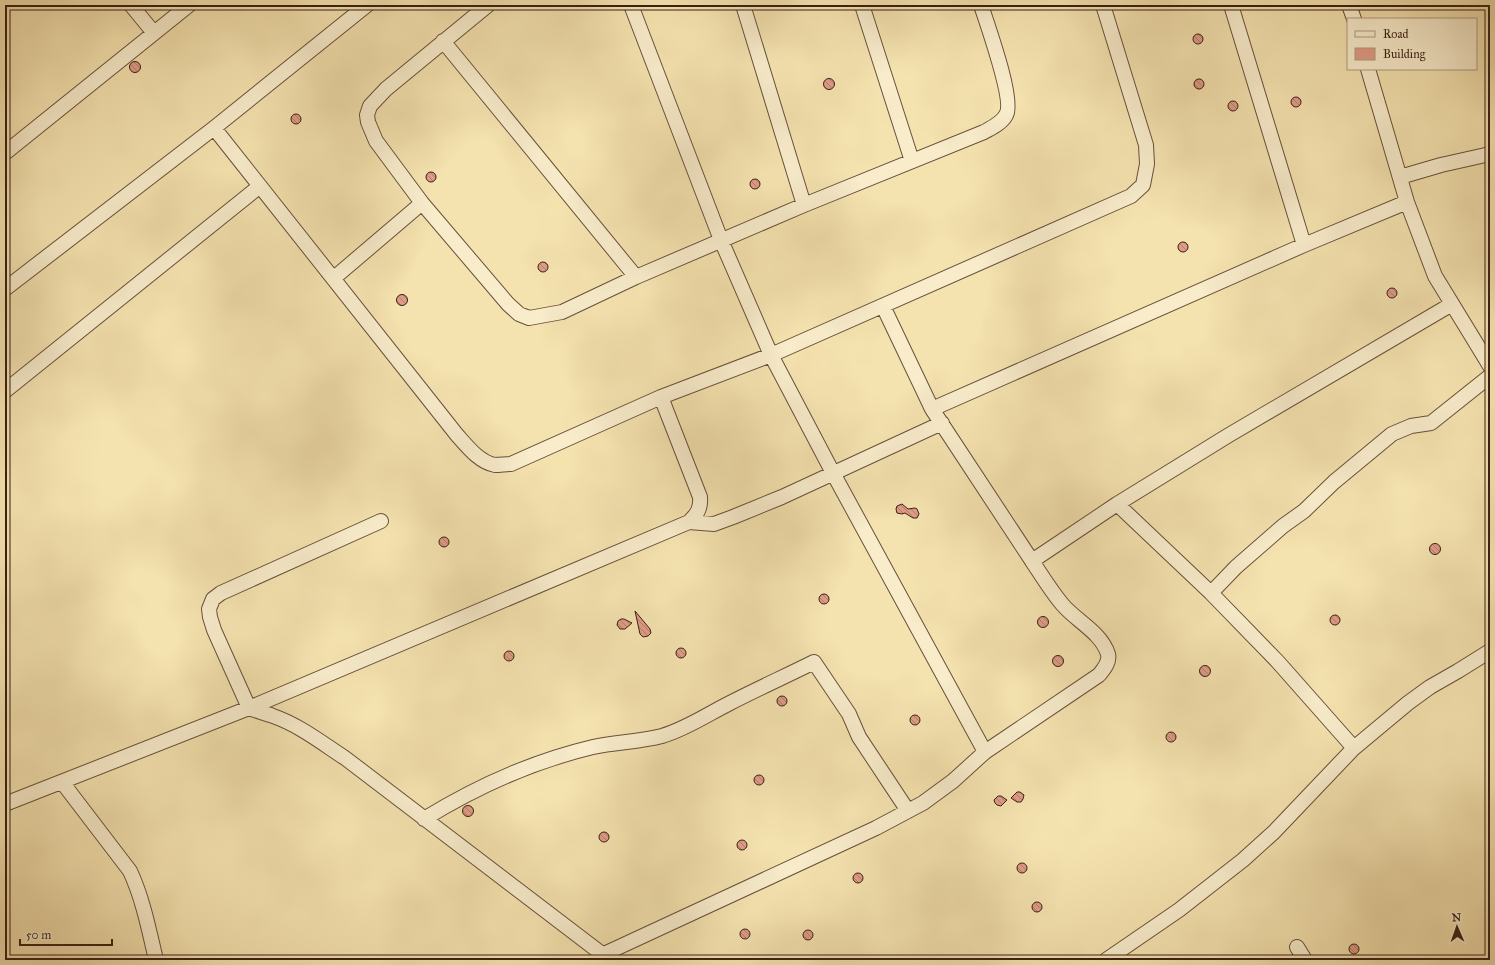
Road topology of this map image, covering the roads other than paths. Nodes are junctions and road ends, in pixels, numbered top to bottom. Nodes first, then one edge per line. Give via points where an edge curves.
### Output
1 (131, 5) edge
2 (188, 5) edge
3 (367, 5) edge
4 (488, 5) edge
5 (631, 5) edge
6 (743, 5) edge
7 (862, 5) edge
8 (981, 5) edge
9 (1103, 5) edge
10 (1231, 5) edge
11 (1349, 5) edge
12 (1354, 18) edge
13 (154, 33) junction
14 (442, 41) junction
15 (1368, 70) edge
16 (214, 128) junction
17 (5, 153) edge
18 (1490, 154) edge
19 (912, 161) junction
20 (1400, 177) junction
21 (260, 186) junction
22 (422, 202) junction
23 (1407, 202) junction
24 (804, 205) junction
25 (721, 240) junction
26 (1304, 245) junction
27 (636, 277) junction
28 (334, 278) junction
29 (5, 289) edge
30 (1452, 304) junction
31 (883, 306) junction
32 (771, 355) junction
33 (1490, 366) edge
34 (1490, 376) edge
35 (5, 391) edge
36 (661, 397) junction
37 (932, 409) junction
38 (942, 423) junction
39 (833, 473) junction
40 (1117, 504) junction
41 (381, 521) dead end
42 (688, 522) junction
43 (1032, 561) junction
44 (1211, 593) junction
45 (1490, 651) edge
46 (249, 708) junction
47 (1354, 748) junction
48 (985, 752) junction
49 (62, 782) junction
50 (5, 804) edge
51 (908, 811) junction
52 (424, 819) junction
53 (1297, 947) dead end
54 (607, 957) edge
55 (156, 960) edge
56 (1106, 960) edge
57 (1305, 960) edge

1 - 13 street
2 - 13 street
3 - 16 street
4 - 14 street
5 - 25 street
6 - 24 street
7 - 19 street
8 - 19 street via 1007,92 1006,115 984,132
9 - 31 street via 1146,145 1147,164 1143,185 1121,201
10 - 26 street
11 - 12 street
13 - 17 street
14 - 22 street via 386,89 370,106 367,115 376,141
14 - 27 street
15 - 20 street
16 - 21 street
16 - 29 street
18 - 20 street
19 - 24 street
20 - 23 street
21 - 28 street
21 - 35 street
22 - 27 street via 508,304 523,316 534,318 562,312
22 - 28 street
23 - 26 street
23 - 30 street via 1435,276
24 - 25 street
25 - 27 street
25 - 32 street
26 - 37 street
28 - 36 street via 457,435 486,462 495,465 511,464
30 - 33 street
30 - 40 street
31 - 32 street
31 - 37 street
32 - 36 street
32 - 39 street
34 - 44 street via 1431,423 1410,426 1392,434 1236,567
36 - 42 street via 700,497 698,512
37 - 38 street
38 - 39 street
38 - 43 street
39 - 42 street via 714,524
39 - 48 street
40 - 43 street
40 - 44 street
41 - 46 street via 221,593 213,599 209,612 214,630
42 - 46 street
43 - 48 street via 1062,604 1103,644 1108,660 1099,676
44 - 47 street via 1278,662
45 - 47 street via 1430,687
46 - 49 street
46 - 52 street via 274,716 311,736 345,758
47 - 56 street via 1274,832 1243,860 1179,910
48 - 51 street via 953,781
49 - 50 street
49 - 55 street via 130,871 141,901
51 - 52 street via 814,662 695,722 663,735 593,747 544,762 456,799
51 - 54 street
52 - 54 street
53 - 57 street

